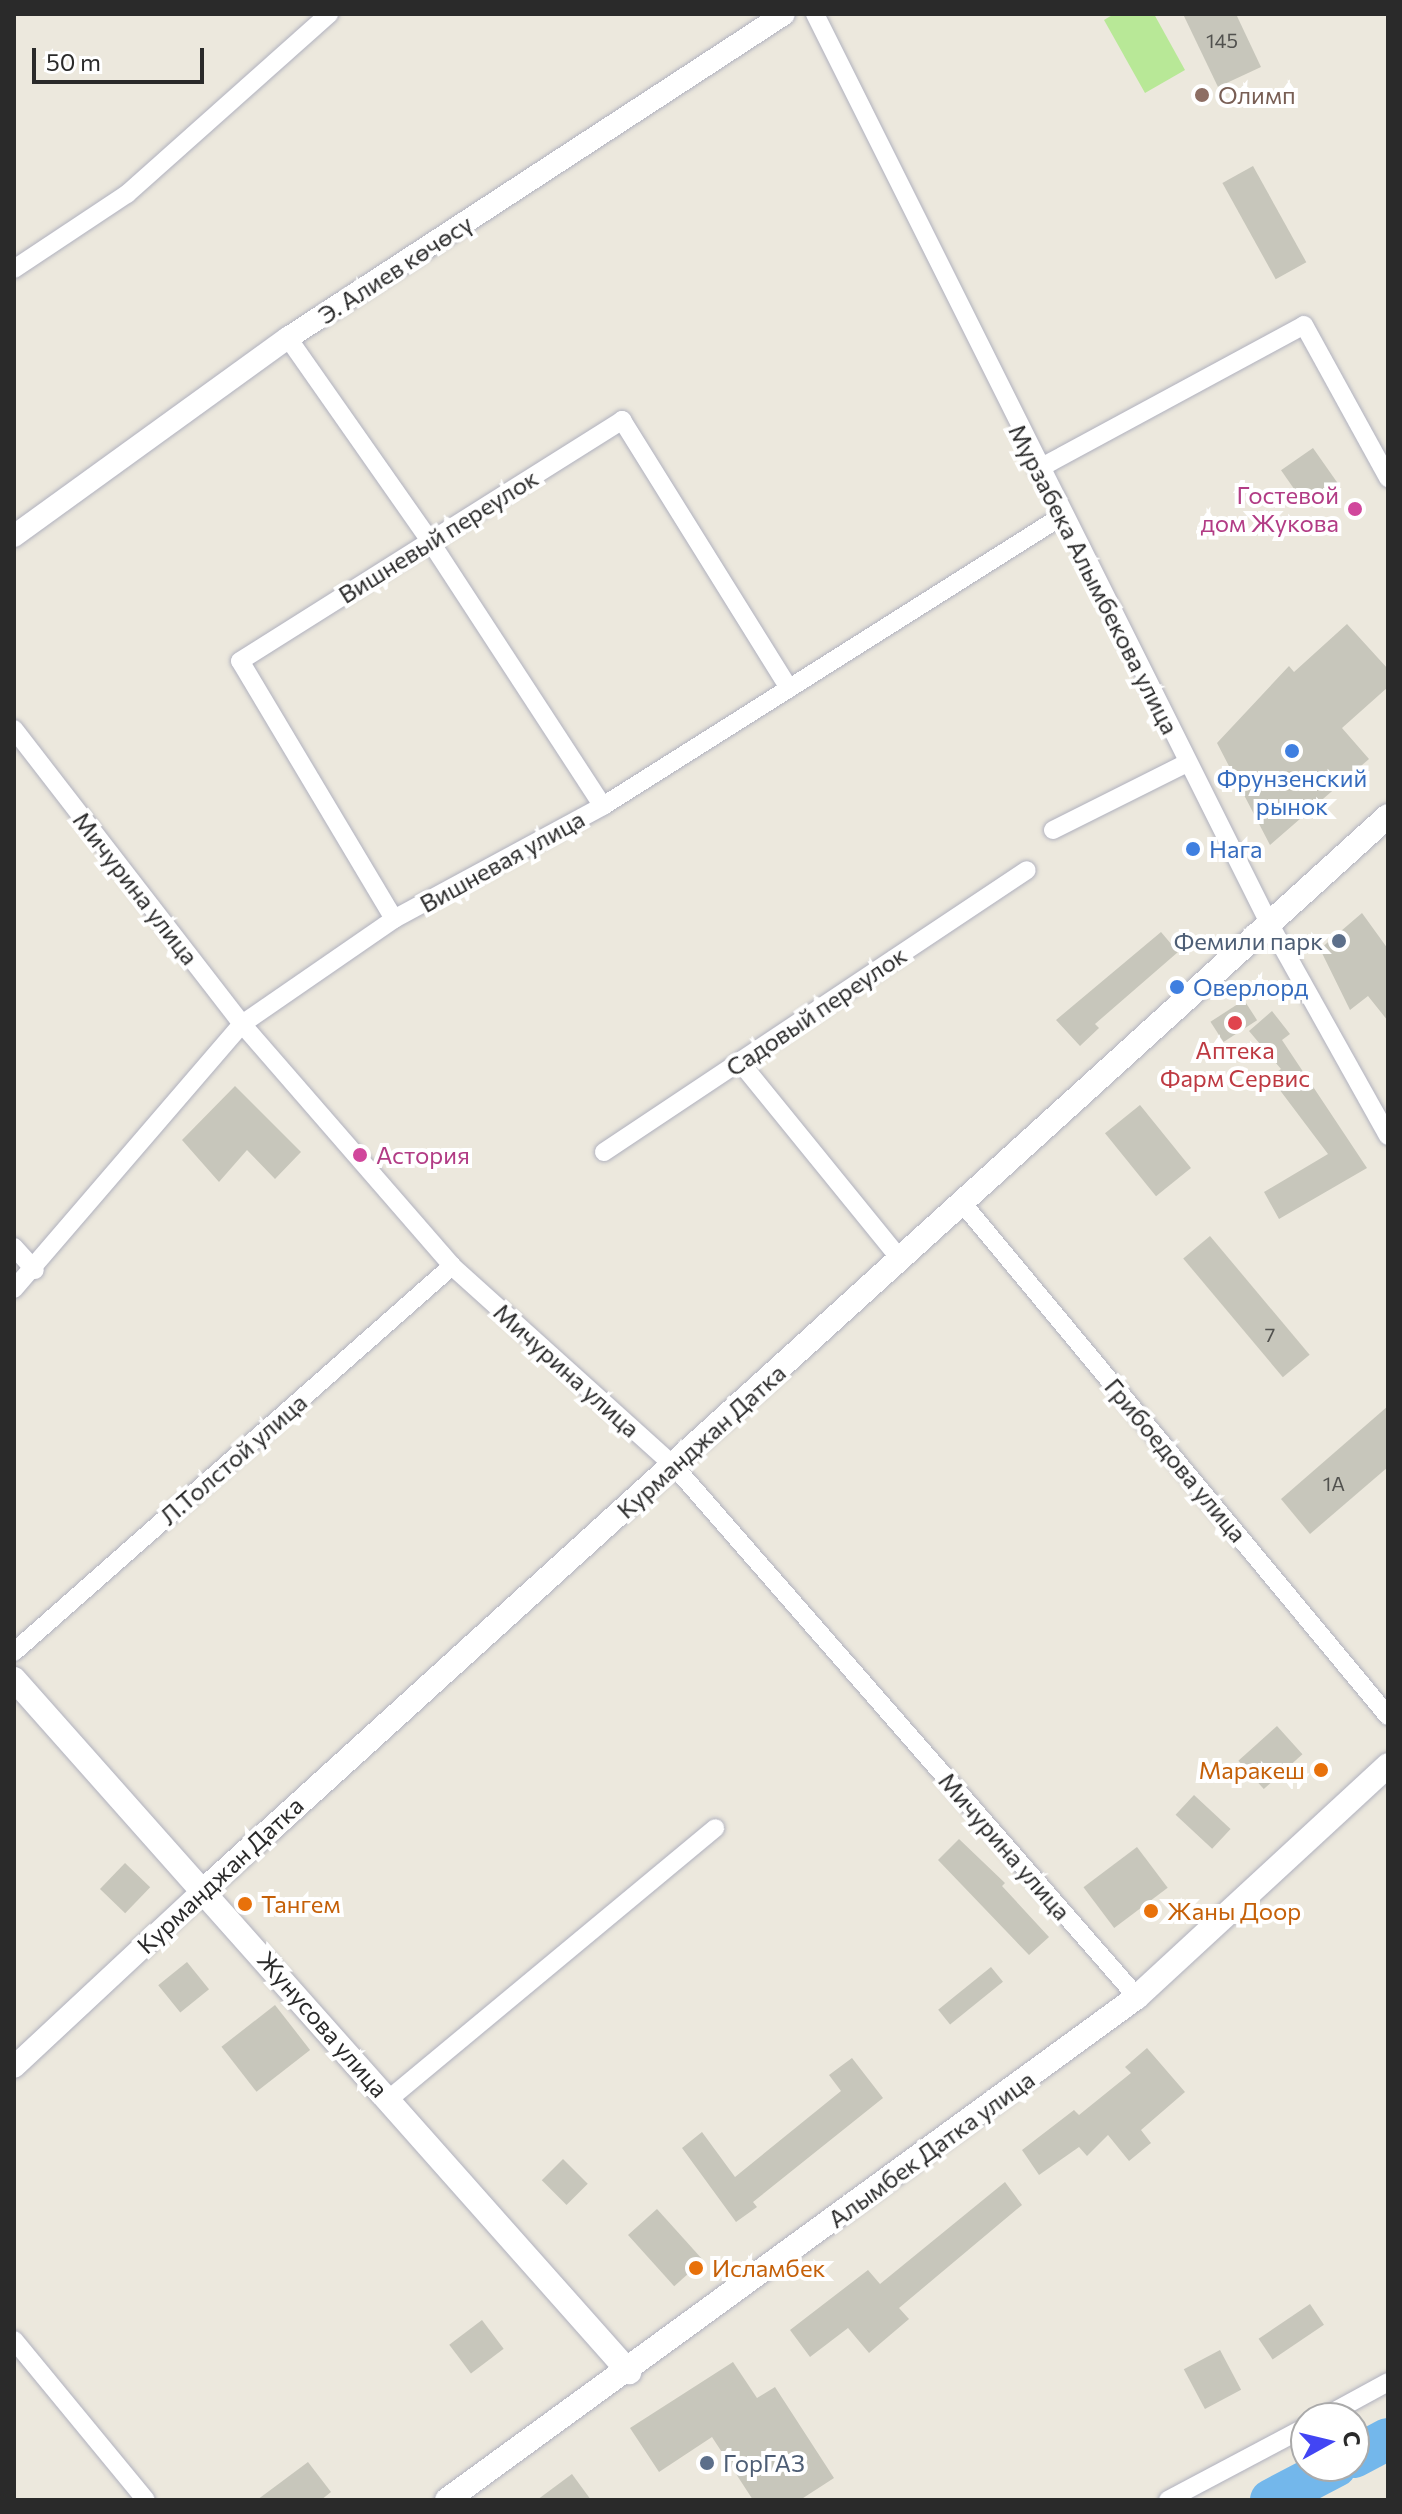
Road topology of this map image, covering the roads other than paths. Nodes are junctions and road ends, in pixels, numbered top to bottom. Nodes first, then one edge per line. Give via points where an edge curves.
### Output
1 (329, 14) edge
2 (784, 14) edge
3 (815, 14) edge
4 (14, 269) edge
5 (288, 338) junction
6 (1038, 469) junction
7 (1388, 478) edge
8 (1062, 516) junction
9 (14, 536) edge
10 (430, 541) junction
11 (789, 688) junction
12 (14, 729) edge
13 (1187, 763) junction
14 (603, 806) junction
15 (1388, 816) edge
16 (1053, 830) dead end
17 (1027, 870) dead end
18 (394, 919) junction
19 (1269, 923) junction
20 (242, 1024) junction
21 (740, 1062) junction
22 (1388, 1136) edge
23 (604, 1152) dead end
24 (964, 1205) junction
25 (14, 1247) edge
26 (901, 1260) junction
27 (452, 1266) junction
28 (35, 1270) junction
29 (14, 1289) edge
30 (674, 1466) junction
31 (14, 1652) edge
32 (14, 1679) edge
33 (1388, 1716) edge
34 (1388, 1765) edge
35 (715, 1828) dead end
36 (205, 1889) junction
37 (1137, 1997) junction
38 (14, 2067) edge
39 (389, 2099) junction
40 (14, 2340) edge
41 (629, 2372) junction
42 (1388, 2382) edge
43 (1351, 2402) edge
44 (1290, 2435) edge
45 (146, 2500) edge
46 (447, 2500) edge
47 (1168, 2500) edge

1 - 4 street via 127,194
2 - 5 street, Э. Алиев көчөсү
3 - 6 street, Мурзабека Алымбекова улица
5 - 9 street, Э. Алиев көчөсү
5 - 10 street
6 - 7 street via 1304,325
6 - 8 street, Мурзабека Алымбекова улица
8 - 11 street, Вишневая улица
8 - 13 street, Мурзабека Алымбекова улица
10 - 11 street, Вишневый переулок via 622,420
10 - 14 street
10 - 18 street, Вишневый переулок via 240,661
11 - 14 street, Вишневая улица
12 - 20 street, Мичурина улица
13 - 16 street
13 - 19 street, Мурзабека Алымбекова улица
14 - 18 street, Вишневая улица
15 - 19 main road, Курманджан Датка
17 - 21 street, Садовый переулок
18 - 20 street, Вишневая улица
19 - 22 street, Мурзабека Алымбекова улица
19 - 24 main road, Курманджан Датка
20 - 27 street, Мичурина улица
20 - 28 street, Вишневая улица
21 - 23 street, Садовый переулок
21 - 26 street
24 - 26 main road, Курманджан Датка
24 - 33 street, Грибоедова улица
25 - 28 street
26 - 30 main road, Курманджан Датка
27 - 30 street, Мичурина улица
27 - 31 street, Л.Толстой улица
28 - 29 street, Вишневая улица
30 - 36 main road, Курманджан Датка
30 - 37 street, Мичурина улица
32 - 36 main road, Жунусова улица
34 - 37 main road, Алымбек Датка улица
35 - 39 street
36 - 38 street, Курманджан Датка
36 - 39 main road, Жунусова улица
37 - 41 main road, Алымбек Датка улица
39 - 41 main road, Жунусова улица
40 - 45 street
41 - 46 main road, Алымбек Датка улица
42 - 43 street
44 - 47 street

